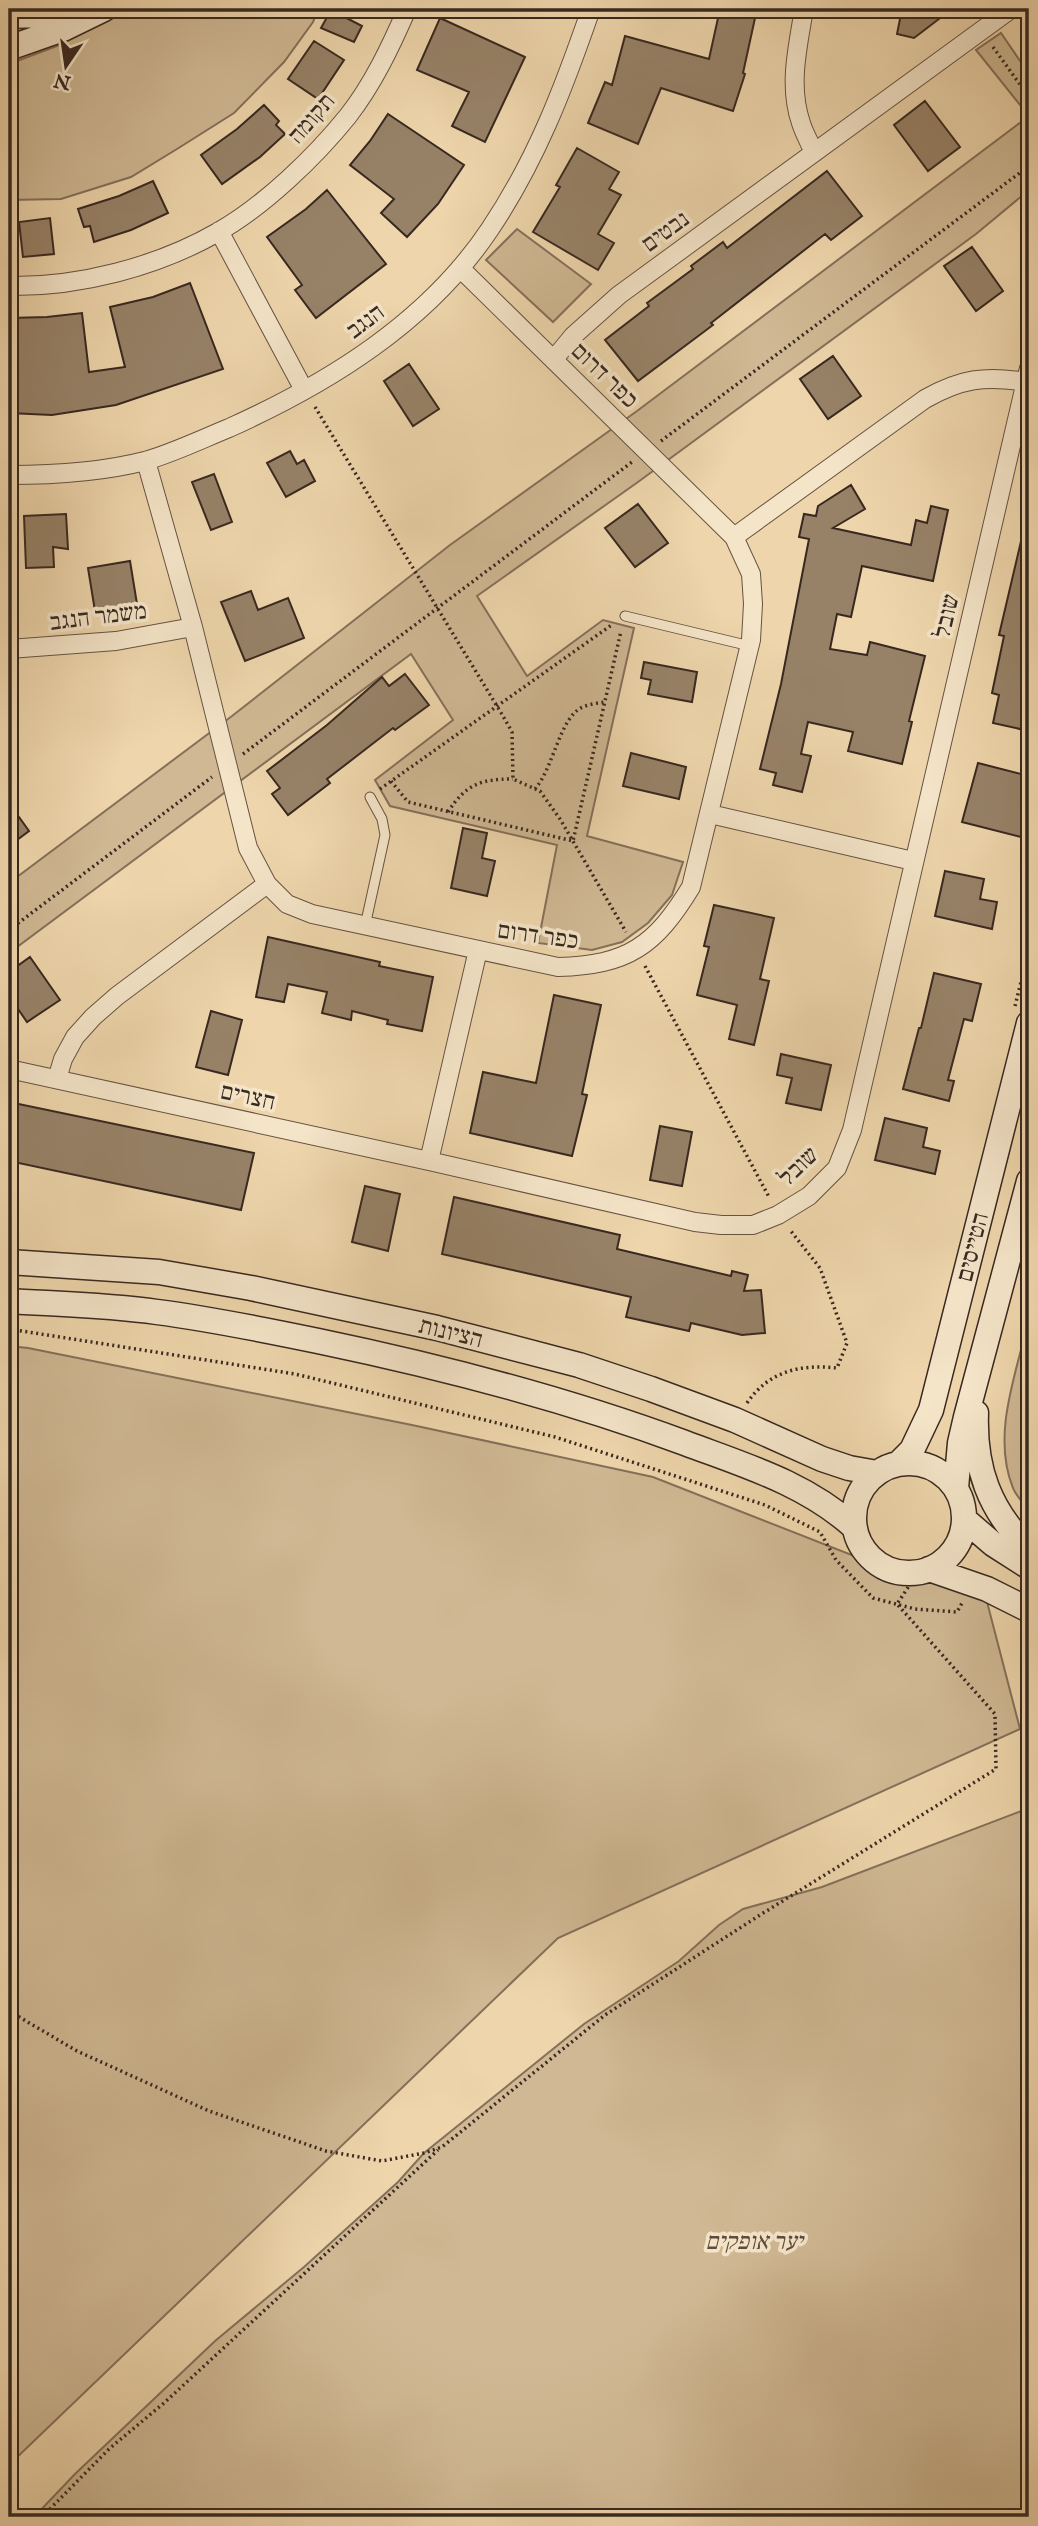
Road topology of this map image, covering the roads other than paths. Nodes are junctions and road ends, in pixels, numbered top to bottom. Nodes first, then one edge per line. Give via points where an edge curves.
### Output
1 (59, 9) edge
2 (104, 9) edge
3 (407, 9) edge
4 (591, 9) edge
5 (804, 9) edge
6 (1011, 9) edge
7 (9, 16) edge
8 (9, 48) edge
9 (814, 153) junction
10 (219, 232) junction
11 (460, 268) junction
12 (9, 286) edge
13 (554, 359) junction
14 (1027, 375) edge
15 (304, 390) junction
16 (146, 461) junction
17 (9, 475) edge
18 (734, 537) junction
19 (625, 616) road end
20 (192, 626) junction
21 (750, 646) junction
22 (9, 649) edge
23 (370, 796) road end
24 (710, 814) junction
25 (913, 861) junction
26 (267, 884) junction
27 (365, 926) junction
28 (478, 950) junction
29 (1021, 1017) edge
30 (9, 1069) edge
31 (57, 1079) junction
32 (429, 1161) junction
33 (1029, 1181) edge
34 (778, 1215) joint
35 (9, 1262) edge
36 (9, 1301) edge
37 (978, 1374) junction
38 (888, 1468) junction
39 (956, 1489) junction
40 (964, 1519) junction
41 (854, 1527) junction
42 (1029, 1549) edge
43 (1029, 1567) edge
44 (923, 1570) junction
45 (1029, 1610) edge

1 - 7 street
2 - 8 street
3 - 10 street, תקומה via 384,60 350,114 312,158
4 - 11 street, הנגב via 542,141 489,230
5 - 9 street via 795,93 800,121
6 - 9 street, נבטים
9 - 13 street, נבטים via 595,314
10 - 12 street, תקומה via 171,255 112,273
10 - 15 street
11 - 13 street, כפר דרום
11 - 15 street, הנגב via 395,331
13 - 18 street, כפר דרום
14 - 18 street, שובל via 949,386 925,399
14 - 25 street, שובל
15 - 16 street, הנגב
16 - 17 street, הנגב
16 - 20 street, כפר דרום
18 - 21 street, כפר דרום via 751,574
19 - 21 lane
20 - 22 street, משמר הנגב via 117,641
20 - 26 street, כפר דרום via 248,848
21 - 24 street, כפר דרום
23 - 27 lane via 385,835
24 - 25 street
24 - 28 street, כפר דרום via 691,887 674,915 621,959 558,967
25 - 34 street, שובל via 852,1130 837,1168 809,1196
26 - 27 street, כפר דרום via 287,904
26 - 31 street via 93,1017 75,1037
27 - 28 street, כפר דרום
28 - 32 street
29 - 38 street, הטייסים via 931,1410 912,1450
30 - 31 street, חצרים
31 - 32 street, חצרים
32 - 34 street, חצרים via 695,1223 753,1225
33 - 37 street, הטייסים
35 - 38 street, הציונות via 159,1272 438,1328 579,1365 734,1420 849,1468
36 - 41 street, הציונות via 155,1311 454,1372 639,1426 779,1478 832,1507
37 - 39 street, הטייסים via 960,1443
37 - 42 street via 978,1464 990,1498
38 - 39 street via 921,1464
38 - 41 street via 870,1478 858,1495
39 - 40 street
40 - 43 street
40 - 44 street via 954,1550
41 - 44 street via 862,1547 876,1562 897,1571
44 - 45 street via 972,1583

